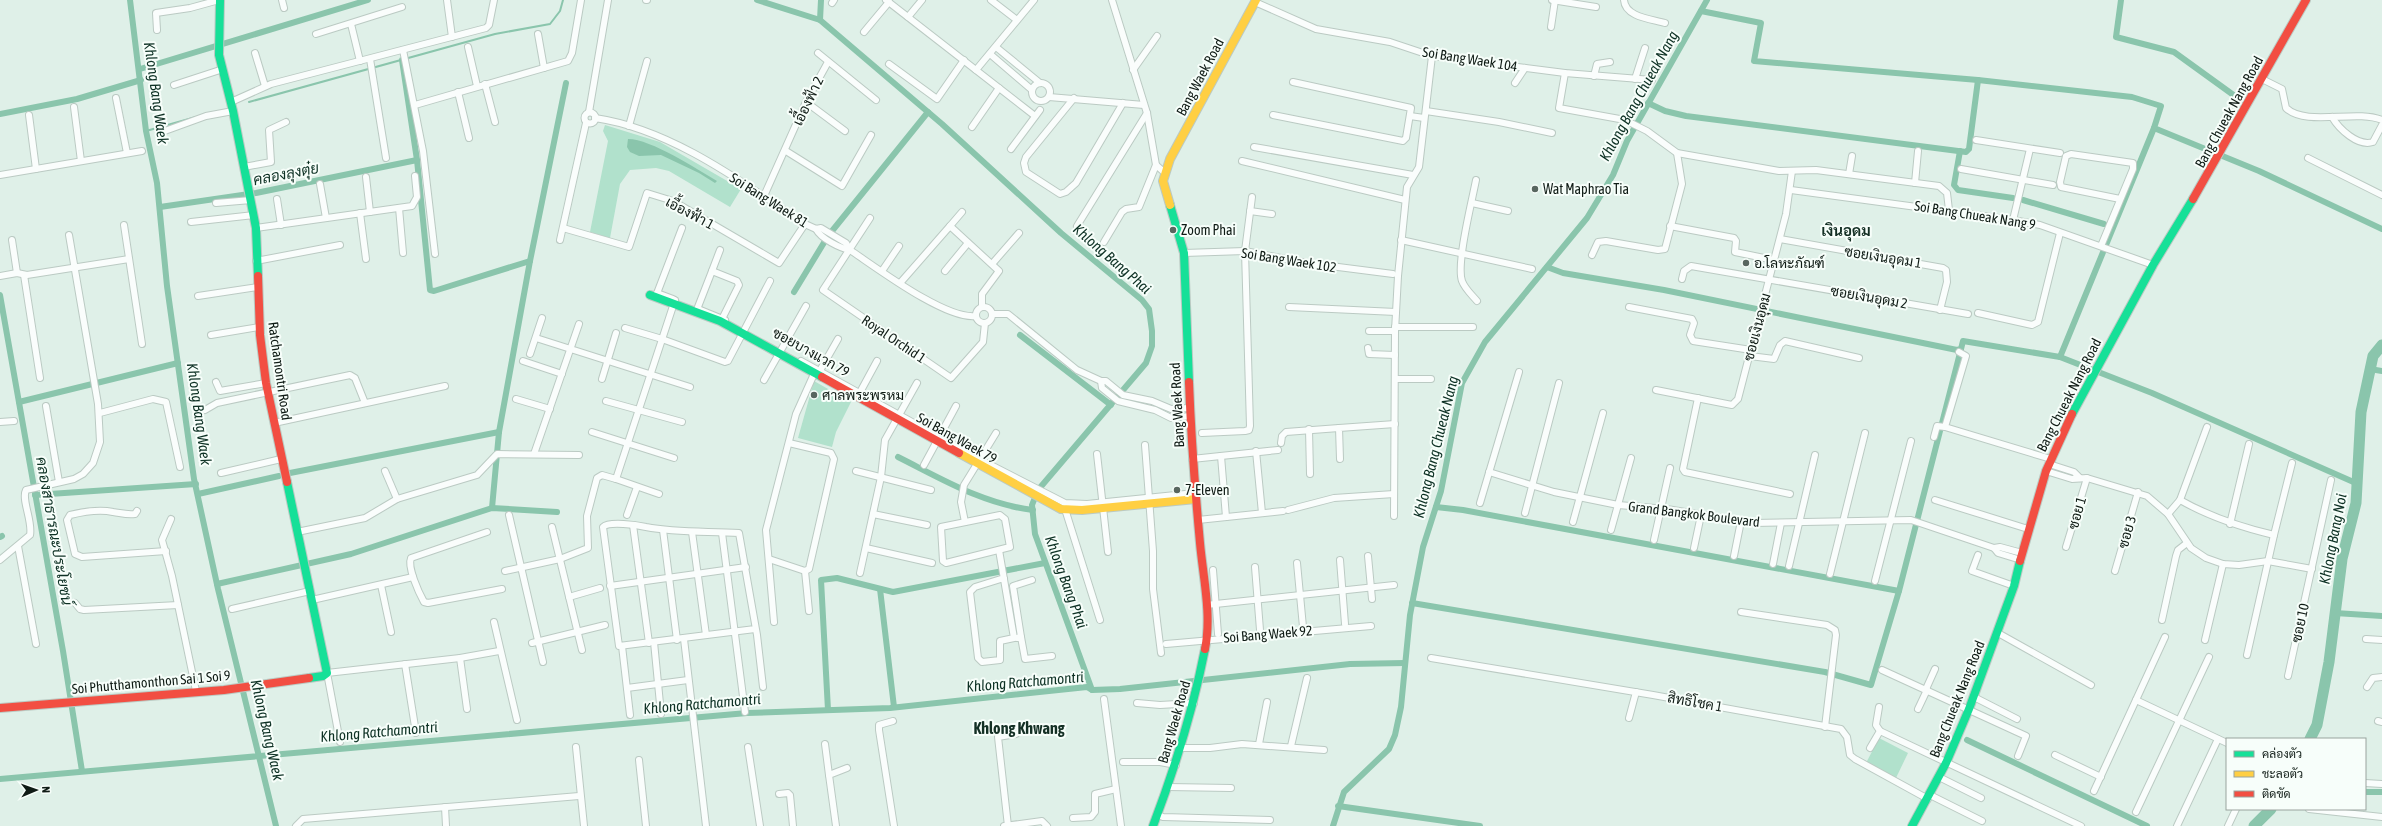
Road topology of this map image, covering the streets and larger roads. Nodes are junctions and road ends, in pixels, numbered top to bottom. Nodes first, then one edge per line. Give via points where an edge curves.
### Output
1 (219, 0) edge
2 (282, 0) edge
3 (446, 0) edge
4 (494, 0) edge
5 (581, 0) edge
6 (608, 0) edge
7 (922, 0) edge
8 (991, 0) edge
9 (1034, 0) edge
10 (1112, 0) edge
11 (1552, 0) edge
12 (1555, 0) edge
13 (1624, 0) edge
14 (2306, 0) edge
15 (888, 1) edge
16 (1256, 1) edge
17 (402, 7) dead end
18 (284, 8) dead end
19 (1596, 8) dead end
20 (908, 17) junction
21 (1018, 20) junction
22 (1664, 23) dead end
23 (350, 24) junction
24 (1551, 27) dead end
25 (157, 30) dead end
26 (864, 32) dead end
27 (316, 34) dead end
28 (538, 34) dead end
29 (1157, 36) dead end
30 (452, 37) junction
31 (468, 47) dead end
32 (996, 47) junction
33 (1644, 48) dead end
34 (403, 52) junction
35 (255, 53) dead end
36 (818, 53) dead end
37 (990, 54) junction
38 (1432, 56) junction
39 (964, 60) junction
40 (360, 61) junction
41 (370, 61) junction
42 (647, 61) dead end
43 (828, 62) junction
44 (1610, 62) dead end
45 (890, 64) dead end
46 (544, 68) junction
47 (1525, 68) junction
48 (222, 69) junction
49 (976, 70) junction
50 (1133, 70) junction
51 (1565, 73) junction
52 (1594, 76) junction
53 (1635, 79) junction
54 (2262, 79) junction
55 (1652, 80) dead end
56 (1293, 82) dead end
57 (1040, 83) junction
58 (1515, 83) dead end
59 (174, 84) dead end
60 (485, 84) junction
61 (265, 86) junction
62 (478, 86) junction
63 (999, 88) junction
64 (1032, 90) junction
65 (458, 92) junction
66 (1049, 97) junction
67 (116, 98) dead end
68 (1074, 98) junction
69 (876, 100) dead end
70 (231, 102) junction
71 (806, 102) junction
72 (1123, 103) junction
73 (415, 105) junction
74 (1144, 105) junction
75 (74, 107) dead end
76 (1040, 110) dead end
77 (233, 111) junction
78 (589, 112) junction
79 (1147, 113) junction
80 (29, 115) dead end
81 (1273, 115) dead end
82 (1425, 115) junction
83 (1035, 116) junction
84 (1410, 116) junction
85 (2332, 117) junction
86 (596, 118) junction
87 (2382, 120) edge
88 (286, 122) dead end
89 (495, 122) dead end
90 (586, 123) junction
91 (2382, 125) edge
92 (629, 126) junction
93 (972, 127) dead end
94 (846, 131) dead end
95 (162, 132) dead end
96 (1552, 132) dead end
97 (871, 135) dead end
98 (469, 138) dead end
99 (1976, 140) dead end
100 (1254, 147) dead end
101 (1011, 149) dead end
102 (2030, 149) junction
103 (142, 151) dead end
104 (786, 151) junction
105 (1918, 151) dead end
106 (127, 153) junction
107 (2060, 153) dead end
108 (1677, 154) junction
109 (1852, 156) dead end
110 (386, 158) dead end
111 (2308, 158) dead end
112 (81, 161) junction
113 (1242, 161) dead end
114 (1156, 166) junction
115 (244, 167) junction
116 (36, 169) junction
117 (1960, 169) dead end
118 (1792, 171) junction
119 (1165, 172) junction
120 (1849, 174) junction
121 (1413, 175) junction
122 (0, 176) edge
123 (415, 176) dead end
124 (366, 177) dead end
125 (2023, 179) junction
126 (1476, 180) dead end
127 (1915, 183) junction
128 (320, 184) dead end
129 (2053, 184) dead end
130 (1790, 190) junction
131 (2382, 195) edge
132 (764, 196) junction
133 (1252, 197) dead end
134 (277, 198) dead end
135 (251, 199) junction
136 (2120, 199) junction
137 (1405, 200) junction
138 (216, 203) dead end
139 (1472, 203) junction
140 (399, 208) junction
141 (1949, 210) junction
142 (1250, 211) junction
143 (1508, 211) dead end
144 (370, 212) junction
145 (962, 212) dead end
146 (360, 213) junction
147 (1272, 214) dead end
148 (254, 215) junction
149 (326, 218) junction
150 (870, 218) dead end
151 (2013, 220) junction
152 (191, 222) dead end
153 (281, 224) junction
154 (805, 224) junction
155 (124, 225) dead end
156 (950, 226) junction
157 (1077, 226) dead end
158 (1670, 226) junction
159 (256, 228) junction
160 (563, 228) junction
161 (682, 228) dead end
162 (1019, 233) dead end
163 (2060, 233) junction
164 (69, 235) dead end
165 (12, 240) dead end
166 (560, 240) dead end
167 (1402, 240) junction
168 (1780, 240) junction
169 (1104, 242) dead end
170 (968, 243) junction
171 (340, 245) dead end
172 (899, 246) dead end
173 (847, 247) junction
174 (2105, 247) junction
175 (720, 250) dead end
176 (1245, 251) junction
177 (403, 253) dead end
178 (1184, 253) junction
179 (1463, 253) junction
180 (435, 254) dead end
181 (1592, 255) dead end
182 (129, 259) junction
183 (366, 259) dead end
184 (1774, 260) junction
185 (256, 261) junction
186 (992, 264) junction
187 (2153, 264) junction
188 (75, 269) junction
189 (1532, 269) dead end
190 (712, 271) junction
191 (882, 271) junction
192 (945, 271) dead end
193 (20, 274) junction
194 (1393, 274) dead end
195 (0, 276) edge
196 (1682, 279) dead end
197 (1769, 280) junction
198 (770, 281) dead end
199 (901, 282) junction
200 (258, 286) junction
201 (654, 295) joint
202 (198, 296) dead end
203 (1477, 301) dead end
204 (675, 302) junction
205 (806, 306) dead end
206 (982, 307) junction
207 (1289, 307) dead end
208 (1629, 307) dead end
209 (697, 310) junction
210 (1940, 310) junction
211 (1396, 312) junction
212 (1978, 313) dead end
213 (993, 314) junction
214 (1968, 314) dead end
215 (976, 316) junction
216 (542, 318) dead end
217 (721, 320) junction
218 (985, 323) junction
219 (579, 324) dead end
220 (259, 327) junction
221 (1473, 327) dead end
222 (625, 328) dead end
223 (1395, 329) junction
224 (1369, 331) dead end
225 (743, 332) junction
226 (616, 333) dead end
227 (211, 335) dead end
228 (536, 338) junction
229 (662, 339) junction
230 (838, 339) dead end
231 (142, 344) dead end
232 (1368, 348) dead end
233 (570, 350) junction
234 (780, 353) junction
235 (1750, 353) junction
236 (1962, 353) dead end
237 (530, 354) dead end
238 (1395, 355) junction
239 (1859, 358) dead end
240 (523, 361) dead end
241 (877, 361) dead end
242 (608, 362) junction
243 (1518, 372) dead end
244 (562, 374) junction
245 (817, 374) junction
246 (650, 375) junction
247 (40, 378) dead end
248 (602, 379) dead end
249 (1395, 379) junction
250 (1431, 379) dead end
251 (764, 380) dead end
252 (1101, 381) junction
253 (216, 382) dead end
254 (266, 382) junction
255 (917, 383) dead end
256 (1559, 383) dead end
257 (444, 386) dead end
258 (690, 387) dead end
259 (1656, 390) dead end
260 (268, 393) junction
261 (858, 396) junction
262 (1698, 398) junction
263 (516, 399) dead end
264 (606, 400) dead end
265 (365, 403) junction
266 (46, 406) dead end
267 (956, 406) dead end
268 (550, 409) junction
269 (205, 410) dead end
270 (639, 410) junction
271 (1189, 412) junction
272 (1603, 412) dead end
273 (100, 413) junction
274 (897, 417) junction
275 (14, 421) dead end
276 (0, 422) edge
277 (682, 422) dead end
278 (274, 423) junction
279 (1395, 424) junction
280 (1943, 426) junction
281 (2207, 427) dead end
282 (1339, 428) junction
283 (1309, 429) junction
284 (592, 432) dead end
285 (996, 433) dead end
286 (1202, 433) dead end
287 (1866, 433) dead end
288 (1934, 437) dead end
289 (938, 438) junction
290 (1911, 441) dead end
291 (628, 443) junction
292 (789, 443) junction
293 (1281, 443) dead end
294 (2249, 444) dead end
295 (1145, 445) dead end
296 (1278, 450) dead end
297 (1256, 451) junction
298 (534, 454) junction
299 (1097, 454) dead end
300 (578, 455) dead end
301 (1814, 455) dead end
302 (1221, 456) junction
303 (674, 458) dead end
304 (1630, 458) dead end
305 (281, 459) junction
306 (1192, 459) junction
307 (1340, 459) dead end
308 (979, 462) junction
309 (2292, 463) dead end
310 (2049, 464) junction
311 (924, 465) dead end
312 (180, 467) dead end
313 (1670, 468) dead end
314 (385, 471) dead end
315 (856, 471) dead end
316 (1489, 472) junction
317 (221, 473) dead end
318 (1310, 474) dead end
319 (881, 477) junction
320 (2087, 478) junction
321 (616, 479) junction
322 (2331, 480) dead end
323 (59, 482) junction
324 (1532, 485) junction
325 (637, 487) junction
326 (931, 490) dead end
327 (2138, 492) junction
328 (658, 494) dead end
329 (1394, 494) junction
330 (1790, 494) dead end
331 (1041, 495) junction
332 (1196, 496) junction
333 (1580, 497) junction
334 (397, 500) junction
335 (1935, 500) dead end
336 (2180, 500) junction
337 (1149, 501) junction
338 (1480, 503) dead end
339 (1103, 505) junction
340 (1618, 506) junction
341 (1065, 509) junction
342 (1661, 509) junction
343 (137, 511) dead end
344 (1262, 513) junction
345 (1524, 513) dead end
346 (873, 514) junction
347 (2168, 514) junction
348 (509, 515) dead end
349 (628, 515) dead end
350 (1701, 515) junction
351 (1394, 516) dead end
352 (1226, 517) junction
353 (171, 519) dead end
354 (1198, 520) junction
355 (1891, 520) junction
356 (1843, 521) junction
357 (965, 522) junction
358 (1573, 522) dead end
359 (1741, 522) junction
360 (1799, 522) junction
361 (1781, 523) junction
362 (2230, 524) junction
363 (633, 525) junction
364 (927, 525) dead end
365 (552, 526) dead end
366 (663, 530) junction
367 (1611, 530) dead end
368 (2028, 530) junction
369 (297, 532) junction
370 (487, 532) dead end
371 (692, 532) junction
372 (722, 532) junction
373 (2274, 535) junction
374 (1654, 540) dead end
375 (2187, 543) junction
376 (18, 546) junction
377 (2066, 547) dead end
378 (866, 548) junction
379 (1694, 548) dead end
380 (999, 550) junction
381 (166, 551) junction
382 (1108, 552) dead end
383 (1978, 555) dead end
384 (1368, 556) dead end
385 (1734, 556) dead end
386 (2021, 556) junction
387 (560, 559) junction
388 (769, 559) junction
389 (0, 560) edge
390 (1340, 560) dead end
391 (2268, 561) junction
392 (932, 563) dead end
393 (1297, 563) dead end
394 (1774, 564) dead end
395 (2223, 564) junction
396 (1789, 566) dead end
397 (746, 567) junction
398 (1255, 567) dead end
399 (523, 568) junction
400 (727, 569) junction
401 (2312, 569) junction
402 (505, 570) dead end
403 (1214, 570) dead end
404 (805, 572) junction
405 (2115, 572) dead end
406 (860, 573) dead end
407 (698, 574) junction
408 (1830, 574) dead end
409 (1003, 575) junction
410 (413, 578) junction
411 (668, 578) junction
412 (1032, 580) dead end
413 (640, 582) junction
414 (1875, 582) dead end
415 (381, 585) junction
416 (1394, 585) dead end
417 (610, 586) junction
418 (2014, 586) junction
419 (600, 588) dead end
420 (1371, 588) junction
421 (502, 589) dead end
422 (310, 591) junction
423 (1341, 591) junction
424 (1300, 596) junction
425 (569, 597) junction
426 (312, 600) junction
427 (1258, 600) junction
428 (1372, 600) dead end
429 (75, 603) dead end
430 (1216, 604) junction
431 (178, 605) junction
432 (1206, 605) junction
433 (232, 609) dead end
434 (809, 611) dead end
435 (1741, 612) dead end
436 (1100, 620) dead end
437 (2162, 620) dead end
438 (494, 622) dead end
439 (774, 622) dead end
440 (1345, 624) dead end
441 (605, 625) dead end
442 (1371, 626) dead end
443 (1303, 627) dead end
444 (755, 629) junction
445 (1260, 630) dead end
446 (734, 631) junction
447 (391, 632) dead end
448 (577, 632) junction
449 (1998, 633) junction
450 (1218, 634) dead end
451 (706, 636) junction
452 (1021, 637) junction
453 (2165, 637) dead end
454 (1014, 638) junction
455 (680, 639) junction
456 (1207, 639) junction
457 (2366, 639) dead end
458 (2205, 640) dead end
459 (2382, 640) edge
460 (540, 641) junction
461 (532, 643) dead end
462 (651, 643) junction
463 (36, 644) dead end
464 (1166, 644) dead end
465 (622, 646) junction
466 (582, 650) dead end
467 (499, 651) junction
468 (1161, 653) dead end
469 (2247, 655) dead end
470 (1052, 656) dead end
471 (2209, 657) dead end
472 (460, 658) junction
473 (1431, 658) dead end
474 (544, 662) dead end
475 (405, 664) junction
476 (1935, 669) dead end
477 (1882, 670) dead end
478 (327, 673) junction
479 (2288, 676) dead end
480 (2382, 677) edge
481 (1307, 678) dead end
482 (688, 680) junction
483 (658, 684) junction
484 (2091, 685) dead end
485 (763, 686) dead end
486 (2367, 687) dead end
487 (627, 688) junction
488 (1926, 689) junction
489 (196, 691) junction
490 (1636, 692) junction
491 (1974, 697) junction
492 (1104, 699) dead end
493 (1195, 699) junction
494 (2136, 700) junction
495 (1267, 702) dead end
496 (1137, 703) dead end
497 (1879, 707) dead end
498 (0, 708) edge
499 (467, 709) dead end
500 (1918, 709) dead end
501 (1970, 709) junction
502 (746, 712) dead end
503 (630, 714) dead end
504 (661, 714) dead end
505 (1629, 718) dead end
506 (2017, 719) dead end
507 (517, 720) dead end
508 (2179, 720) junction
509 (893, 721) dead end
510 (1825, 727) junction
511 (1880, 731) junction
512 (416, 733) dead end
513 (1016, 734) dead end
514 (2218, 740) junction
515 (340, 742) dead end
516 (826, 744) dead end
517 (1259, 744) junction
518 (2226, 744) edge
519 (1291, 746) junction
520 (576, 747) dead end
521 (748, 747) dead end
522 (1181, 748) junction
523 (1870, 748) dead end
524 (1324, 750) dead end
525 (2055, 755) dead end
526 (2018, 756) dead end
527 (639, 760) dead end
528 (1123, 762) dead end
529 (1946, 763) junction
530 (1176, 765) junction
531 (847, 768) dead end
532 (829, 776) junction
533 (1939, 777) junction
534 (2101, 777) junction
535 (2366, 783) edge
536 (2382, 784) edge
537 (1168, 787) junction
538 (1231, 788) dead end
539 (1116, 789) junction
540 (2094, 791) dead end
541 (779, 794) dead end
542 (580, 796) junction
543 (1929, 797) junction
544 (1981, 798) dead end
545 (444, 807) junction
546 (2236, 810) edge
547 (2318, 810) edge
548 (2136, 812) dead end
549 (1158, 815) junction
550 (2382, 817) edge
551 (1073, 818) dead end
552 (1270, 820) dead end
553 (1982, 821) dead end
554 (296, 826) edge
555 (446, 826) edge
556 (584, 826) edge
557 (646, 826) edge
558 (706, 826) edge
559 (760, 826) edge
560 (793, 826) edge
561 (836, 826) edge
562 (894, 826) edge
563 (1004, 826) edge
564 (1008, 826) edge
565 (1047, 826) edge
566 (1121, 826) edge
567 (1153, 826) edge
568 (1912, 826) edge
569 (2081, 826) edge
570 (2177, 826) edge
571 (2228, 826) edge

1 - 25 street via 156,13
1 - 48 street, Ratchamontri Road via 219,48
2 - 18 street
3 - 30 street
4 - 30 street via 486,28
5 - 46 street via 570,58
6 - 78 street
7 - 20 street
8 - 21 street
9 - 21 street
10 - 50 street
11 - 12 street
12 - 19 street
12 - 24 street
13 - 22 street via 1624,5 1630,12
14 - 54 street, Bang Chueak Nang Road
15 - 20 street
15 - 26 street
16 - 38 street, Soi Bang Waek 104 via 1316,29 1390,42
16 - 119 street, Bang Waek Road
17 - 23 street
20 - 39 street
21 - 32 street
23 - 27 street
23 - 40 street
28 - 46 street
29 - 50 street
30 - 34 street
31 - 62 street
32 - 37 street
32 - 57 street
33 - 53 street
34 - 41 street
34 - 73 street
35 - 61 street
36 - 43 street
37 - 49 street
37 - 64 street
38 - 47 street, Soi Bang Waek 104
38 - 82 street
39 - 45 street via 937,100
39 - 49 street
40 - 41 street
40 - 61 street
41 - 110 street
42 - 92 street
43 - 69 street, เอื้องฟ้า 2
43 - 71 street, เอื้องฟ้า 2
44 - 52 street via 1597,64
46 - 60 street
47 - 51 street, Soi Bang Waek 104
47 - 58 street
48 - 59 street
48 - 70 street, Ratchamontri Road
49 - 63 street
50 - 74 street
51 - 52 street, Soi Bang Waek 104
51 - 108 street via 1559,108 1626,120 1647,131
52 - 53 street, Soi Bang Waek 104
53 - 55 street, Soi Bang Waek 104
54 - 85 street via 2282,90 2287,110 2307,116
54 - 187 street, Bang Chueak Nang Road
56 - 84 street via 1411,108
57 - 64 street via 1034,85
57 - 66 street via 1049,88
60 - 62 street
60 - 89 street
61 - 70 street
62 - 65 street
63 - 83 street
63 - 93 street
64 - 66 street via 1033,97 1038,101 1044,101
65 - 73 street
65 - 98 street
66 - 68 street
67 - 106 street
68 - 72 street
68 - 72 street via 1026,157 1024,163 1026,172 1060,194 1076,183
70 - 77 street, Ratchamontri Road
71 - 94 street
71 - 104 street, เอื้องฟ้า 2
72 - 74 street
73 - 180 street
74 - 79 street
75 - 112 street
76 - 83 street
77 - 95 street via 206,116
77 - 115 street, Ratchamontri Road
78 - 86 street
78 - 90 street via 584,118
79 - 114 street
79 - 157 street
80 - 116 street
81 - 84 street via 1402,141 1406,138
82 - 84 street
82 - 96 street via 1500,122
82 - 121 street via 1419,167
83 - 101 street
85 - 87 street via 2366,115
85 - 91 street via 2345,133 2367,143 2373,142
86 - 90 street via 592,124
86 - 92 street, Soi Bang Waek 81
88 - 115 street via 269,130 271,162
90 - 160 street
92 - 132 street, Soi Bang Waek 81 via 672,141
97 - 104 street via 842,186
99 - 102 street
100 - 121 street
102 - 107 street
102 - 125 street
103 - 106 street
104 - 132 street, เอื้องฟ้า 2
105 - 127 street
106 - 112 street
108 - 118 street
108 - 158 street via 1682,184
109 - 120 street
111 - 131 street
112 - 116 street
113 - 137 street
114 - 119 street
114 - 169 street via 1139,207 1122,212
115 - 135 street, Ratchamontri Road
116 - 122 street
117 - 125 street
118 - 120 street via 1816,170
118 - 130 street, ซอยเงินอุดม
119 - 178 street, Bang Waek Road via 1164,188
120 - 127 street
121 - 137 street via 1407,187
123 - 140 street via 415,203
124 - 144 street
125 - 129 street
125 - 151 street
126 - 139 street
127 - 141 street via 1944,189
128 - 149 street
130 - 141 street, Soi Bang Chueak Nang 9
130 - 168 street, ซอยเงินอุดม
132 - 154 street, Soi Bang Waek 81
133 - 142 street
134 - 153 street
135 - 138 street
135 - 148 street, Ratchamontri Road
136 - 136 street via 2061,187 2066,156 2071,154 2133,163
136 - 174 street
137 - 167 street
139 - 143 street
139 - 179 street
140 - 144 street
140 - 177 street
141 - 151 street, Soi Bang Chueak Nang 9
142 - 147 street
142 - 176 street
144 - 146 street
145 - 156 street
146 - 149 street
146 - 183 street
148 - 152 street
148 - 159 street, Ratchamontri Road
149 - 153 street
150 - 173 street
151 - 163 street, Soi Bang Chueak Nang 9 via 2040,225
153 - 159 street
154 - 160 street, เอื้องฟ้า 1 via 779,264 673,201 647,193 629,247
154 - 173 street, Soi Bang Waek 81
155 - 182 street
156 - 170 street
156 - 199 street
158 - 181 street via 1662,250 1606,241 1598,242
158 - 184 street via 1734,238 1735,252
159 - 185 street, Ratchamontri Road
160 - 166 street
161 - 201 street
162 - 186 street
163 - 174 street, Soi Bang Chueak Nang 9
163 - 212 street via 2038,322 2032,324
164 - 188 street
165 - 193 street
167 - 179 street
167 - 211 street
168 - 184 street, ซอยเงินอุดม
168 - 210 street, ซอยเงินอุดม 1 via 1938,266 1946,270 1947,275
170 - 186 street
170 - 192 street
171 - 185 street
172 - 191 street
173 - 191 street, Soi Bang Waek 81
173 - 218 street, Royal Orchid 1 via 823,290 951,378 983,342
174 - 187 street, Soi Bang Chueak Nang 9
175 - 190 street
176 - 178 street, Soi Bang Waek 102
176 - 194 street, Soi Bang Waek 102 via 1293,261
176 - 286 street via 1250,426 1249,430 1245,431
178 - 271 street, Bang Waek Road
179 - 189 street
179 - 203 street via 1462,280
182 - 188 street
182 - 231 street
184 - 197 street, ซอยเงินอุดม
185 - 200 street, Ratchamontri Road
186 - 206 street via 999,271 982,294
187 - 310 street, Bang Chueak Nang Road via 2091,377
188 - 193 street
188 - 273 street
190 - 209 street
190 - 217 street via 737,281 739,285
191 - 199 street, Soi Bang Waek 81
193 - 195 street
193 - 247 street
196 - 197 street, ซอยเงินอุดม 2 via 1684,271 1691,266
197 - 210 street, ซอยเงินอุดม 2
197 - 235 street, ซอยเงินอุดม
198 - 225 street
199 - 215 street, Soi Bang Waek 81 via 944,310 969,317
200 - 202 street
200 - 220 street, Ratchamontri Road
201 - 204 street, Soi Bang Waek 79
204 - 209 street, Soi Bang Waek 79
204 - 229 street
205 - 234 street
206 - 213 street via 990,309
206 - 215 street
207 - 211 street
208 - 235 street via 1692,319 1694,323 1690,335 1693,341
209 - 217 street, Soi Bang Waek 79
210 - 214 street, ซอยเงินอุดม 2
211 - 223 street
213 - 218 street via 990,321
213 - 252 street via 1008,314 1077,370
215 - 218 street via 980,322
216 - 228 street
217 - 225 street, Soi Bang Waek 79
219 - 233 street
220 - 227 street
220 - 254 street, Ratchamontri Road
221 - 223 street
222 - 229 street
223 - 224 street
223 - 238 street
225 - 229 street via 728,361 725,362
225 - 234 street, Soi Bang Waek 79
226 - 242 street
228 - 233 street
228 - 237 street
229 - 246 street
230 - 245 street
232 - 238 street via 1369,354
233 - 242 street
233 - 244 street
234 - 245 street, Soi Bang Waek 79
234 - 251 street
235 - 239 street via 1774,359 1780,345 1785,341
235 - 262 street, ซอยเงินอุดม via 1736,403 1732,405
236 - 280 street via 1966,356
238 - 249 street
240 - 244 street
241 - 261 street
242 - 246 street
242 - 248 street
243 - 316 street
244 - 268 street
245 - 261 street, Soi Bang Waek 79
245 - 292 street via 799,406
246 - 258 street
246 - 270 street
249 - 250 street
249 - 279 street
252 - 271 street via 1106,381 1123,395
252 - 271 street via 1102,388 1118,400 1171,418
253 - 254 street via 220,391
254 - 260 street, Ratchamontri Road
255 - 274 street
256 - 324 street
257 - 265 street
259 - 262 street, ซอยเงินอุดม
260 - 265 street via 350,376 355,378
260 - 269 street via 217,403
260 - 278 street, Ratchamontri Road
261 - 274 street, Soi Bang Waek 79
262 - 330 street via 1683,469 1686,472
263 - 268 street
264 - 270 street
265 - 278 street
266 - 323 street
267 - 289 street
268 - 298 street
270 - 277 street
270 - 291 street
271 - 306 street, Bang Waek Road
272 - 333 street
273 - 312 street via 153,399 166,402
273 - 323 street via 100,442 93,463 83,474
274 - 289 street, Soi Bang Waek 79
274 - 319 street via 885,440
275 - 276 street
278 - 305 street, Ratchamontri Road
279 - 282 street
279 - 329 street
280 - 288 street
280 - 310 street
281 - 336 street
282 - 283 street
282 - 307 street
283 - 293 street via 1286,432
283 - 318 street
284 - 291 street
285 - 308 street
287 - 356 street
289 - 308 street, Soi Bang Waek 79
289 - 311 street
290 - 355 street
291 - 303 street
291 - 321 street
292 - 388 street via 766,530
292 - 404 street via 831,452 834,459 811,564
294 - 362 street
295 - 337 street
296 - 297 street
297 - 302 street
297 - 344 street
298 - 300 street
298 - 334 street via 500,454 477,474
299 - 339 street
301 - 360 street
302 - 306 street
302 - 352 street
304 - 340 street
305 - 317 street
305 - 369 street, Ratchamontri Road
306 - 332 street, Bang Waek Road
308 - 331 street, Soi Bang Waek 79
308 - 357 street via 964,485 961,495
309 - 373 street
310 - 320 street via 2074,472 2080,478
310 - 368 street, Bang Chueak Nang Road
313 - 342 street
314 - 334 street
315 - 319 street
316 - 324 street, Grand Bangkok Boulevard
316 - 338 street
319 - 326 street
319 - 346 street
320 - 327 street
320 - 377 street, ซอย 1
321 - 325 street
321 - 387 street via 602,475 597,478 587,516 588,548
322 - 401 street, ซอย 10
323 - 376 street via 26,490 24,494 30,517 30,535
324 - 333 street, Grand Bangkok Boulevard
324 - 345 street
325 - 328 street
325 - 349 street
327 - 347 street via 2148,496
327 - 405 street, ซอย 3
329 - 344 street via 1334,498
329 - 351 street
331 - 339 street, Soi Bang Waek 79 via 1065,503
331 - 341 street, Soi Bang Waek 79
332 - 337 street, Soi Bang Waek 79
332 - 354 street, Bang Waek Road
333 - 340 street, Grand Bangkok Boulevard
333 - 358 street
334 - 369 street via 365,518
335 - 368 street
336 - 347 street
336 - 362 street
337 - 339 street, Soi Bang Waek 79
337 - 468 street via 1154,551 1153,588
339 - 341 street, Soi Bang Waek 79
339 - 382 street
340 - 342 street, Grand Bangkok Boulevard
340 - 367 street
341 - 436 street
342 - 350 street, Grand Bangkok Boulevard
342 - 374 street
343 - 381 street via 135,514 120,515 103,511 70,515 67,520 74,554 82,556
344 - 352 street
346 - 364 street
346 - 378 street
347 - 375 street
348 - 399 street
350 - 359 street, Grand Bangkok Boulevard
350 - 379 street
352 - 354 street
353 - 381 street via 162,540
354 - 432 street, Bang Waek Road
355 - 356 street, Grand Bangkok Boulevard
355 - 386 street, Grand Bangkok Boulevard via 1911,520 1994,548 2000,547
355 - 414 street
356 - 360 street, Grand Bangkok Boulevard
356 - 408 street
357 - 380 street via 1002,516 1010,545 1007,549
357 - 380 street via 940,529 943,561 946,563
359 - 361 street, Grand Bangkok Boulevard
359 - 385 street
360 - 361 street, Grand Bangkok Boulevard
360 - 396 street
361 - 394 street
362 - 373 street
363 - 366 street
363 - 413 street
363 - 417 street via 609,524 603,527
365 - 387 street
366 - 371 street
366 - 411 street
368 - 386 street, Bang Chueak Nang Road
369 - 422 street, Ratchamontri Road
370 - 410 street via 411,558
371 - 372 street
371 - 407 street
372 - 397 street via 740,534
372 - 400 street
373 - 391 street
375 - 395 street via 2206,558
375 - 437 street via 2178,550 2176,556
376 - 389 street
376 - 463 street
378 - 392 street
378 - 406 street
380 - 409 street
381 - 431 street
383 - 418 street via 1972,571
384 - 420 street
386 - 418 street, Bang Chueak Nang Road
387 - 399 street
387 - 425 street
388 - 404 street
388 - 439 street
390 - 423 street
391 - 395 street via 2239,565
391 - 401 street
391 - 469 street
393 - 424 street
395 - 458 street
397 - 400 street
397 - 444 street
398 - 427 street
399 - 402 street
399 - 460 street
400 - 407 street
400 - 446 street
401 - 479 street, ซอย 10
403 - 430 street
404 - 434 street
407 - 411 street
407 - 451 street
409 - 454 street
409 - 454 street via 976,586 970,592 979,660 1000,660 1000,641
410 - 415 street
410 - 421 street via 424,602 428,603
411 - 413 street
411 - 455 street
412 - 452 street via 1013,586
413 - 417 street
413 - 462 street
415 - 426 street
415 - 447 street
416 - 420 street
417 - 465 street via 618,644
418 - 449 street, Bang Chueak Nang Road
419 - 425 street
420 - 423 street
420 - 428 street
422 - 426 street, Ratchamontri Road
422 - 433 street
423 - 424 street
423 - 440 street
424 - 427 street
424 - 443 street
425 - 448 street
426 - 478 street, Ratchamontri Road
427 - 430 street
427 - 445 street
429 - 431 street via 84,610
430 - 432 street
430 - 450 street
431 - 489 street
432 - 456 street, Bang Waek Road
435 - 510 street via 1827,625 1835,630
438 - 467 street
441 - 448 street
442 - 456 street, Soi Bang Waek 92
444 - 446 street
444 - 485 street
446 - 451 street
446 - 502 street
448 - 460 street
448 - 466 street
449 - 484 street
449 - 491 street, Bang Chueak Nang Road
451 - 455 street
452 - 454 street
452 - 470 street via 1025,659
453 - 494 street
455 - 462 street
455 - 482 street
456 - 464 street, Soi Bang Waek 92
456 - 493 street, Bang Waek Road
457 - 459 street
460 - 461 street
460 - 474 street
462 - 465 street
462 - 483 street
465 - 487 street
467 - 472 street
467 - 507 street
471 - 508 street
472 - 475 street
472 - 499 street
473 - 490 street, สิทธิโชค 1
475 - 478 street
475 - 512 street
476 - 488 street
477 - 488 street
478 - 489 street, Soi Phutthamonthon Sai 1 Soi 9 via 323,676 224,690
478 - 515 street, Ratchamontri Road
480 - 486 street via 2373,678
481 - 519 street
482 - 483 street
482 - 558 street
483 - 487 street
483 - 504 street
487 - 503 street
488 - 500 street
488 - 501 street
489 - 498 street, Soi Phutthamonthon Sai 1 Soi 9
490 - 505 street
490 - 510 street, สิทธิโชค 1
491 - 501 street, Bang Chueak Nang Road
491 - 506 street
492 - 539 street
493 - 496 street via 1160,705
493 - 522 street, Bang Waek Road
494 - 508 street
494 - 534 street
495 - 517 street
497 - 511 street via 1876,725
501 - 526 street via 2026,736
501 - 529 street, Bang Chueak Nang Road
508 - 514 street
508 - 548 street
509 - 562 street via 879,725 878,730
510 - 543 street, สิทธิโชค 1 via 1845,732 1850,755 1855,759
511 - 523 street
511 - 529 street
513 - 564 street via 998,737
514 - 518 street
514 - 570 street
516 - 532 street
517 - 519 street
517 - 522 street
519 - 524 street
520 - 542 street
521 - 559 street
522 - 530 street, Bang Waek Road
525 - 534 street
527 - 557 street
528 - 530 street via 1160,762
529 - 533 street, Bang Chueak Nang Road
529 - 569 street
530 - 537 street, Bang Waek Road
531 - 532 street
532 - 561 street
533 - 543 street, Bang Chueak Nang Road
533 - 544 street
534 - 540 street
535 - 536 street
537 - 538 street
537 - 549 street, Bang Waek Road
539 - 551 street via 1095,794 1095,812 1091,817
539 - 566 street
541 - 560 street via 790,794
542 - 545 street
542 - 556 street
543 - 553 street
543 - 568 street, Bang Chueak Nang Road
545 - 554 street via 303,819
545 - 555 street
546 - 571 street
547 - 550 street
549 - 552 street
549 - 567 street, Bang Waek Road
563 - 564 street
564 - 565 street via 1042,821

